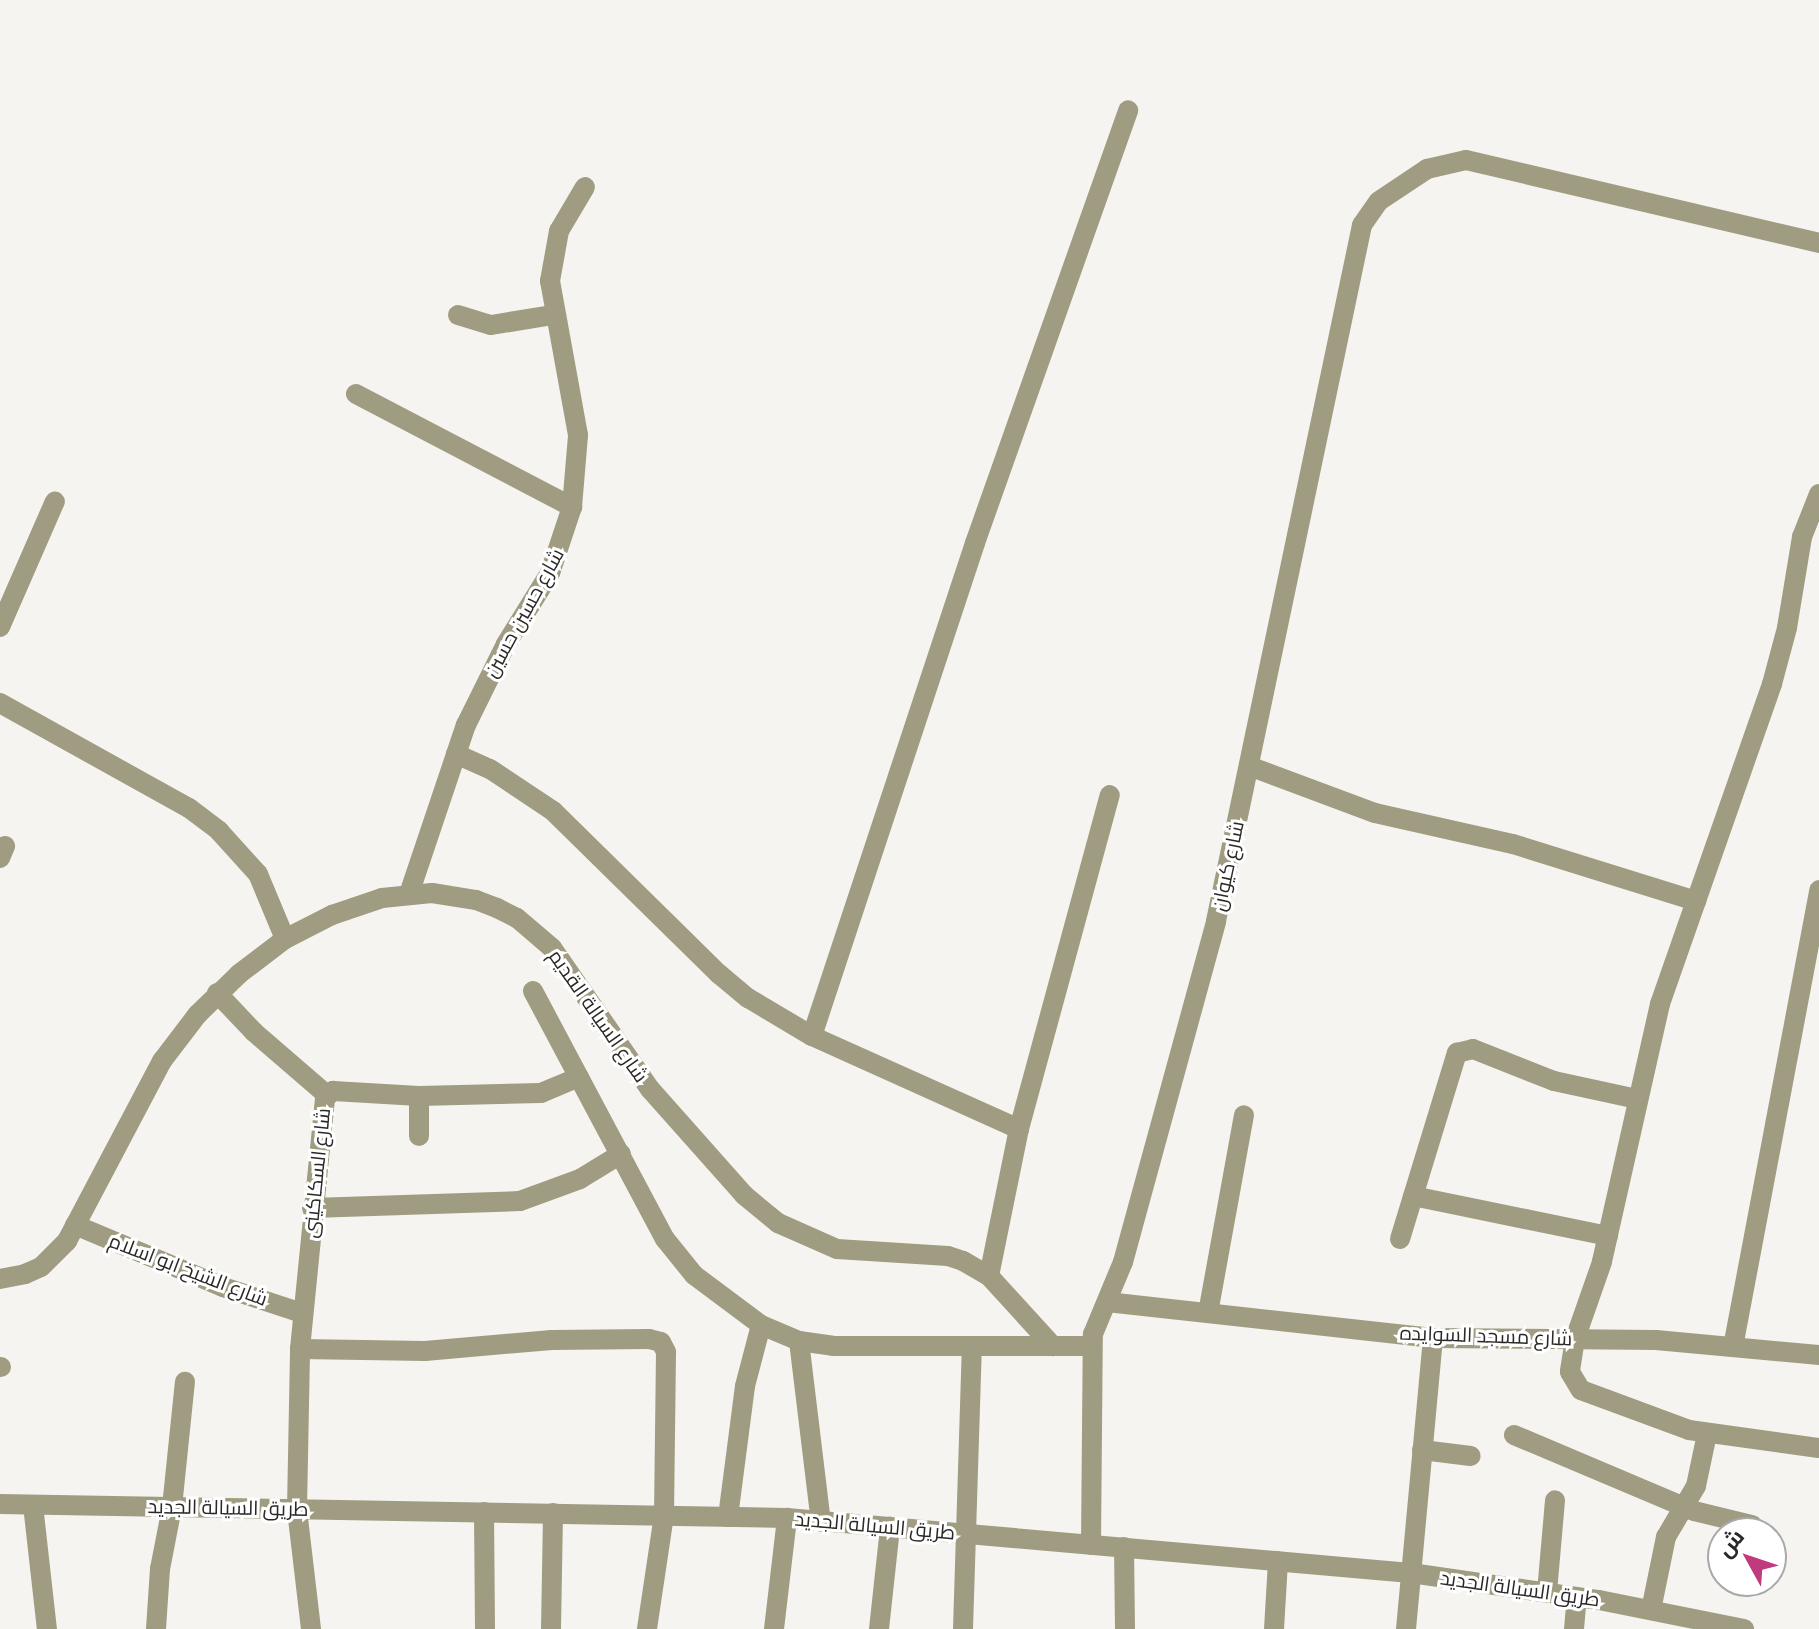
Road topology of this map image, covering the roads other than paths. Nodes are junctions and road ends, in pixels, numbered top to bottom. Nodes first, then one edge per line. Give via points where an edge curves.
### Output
1 (1128, 110) dead end
2 (585, 187) dead end
3 (1819, 243) edge
4 (458, 315) dead end
5 (553, 315) junction
6 (356, 394) dead end
7 (1819, 494) edge
8 (55, 501) dead end
9 (572, 507) junction
10 (0, 627) edge
11 (0, 703) edge
12 (456, 754) junction
13 (1249, 766) junction
14 (1110, 795) dead end
15 (1819, 890) edge
16 (409, 894) junction
17 (1696, 901) junction
18 (285, 939) junction
19 (533, 991) dead end
20 (217, 993) junction
21 (812, 1036) junction
22 (579, 1077) junction
23 (327, 1095) junction
24 (419, 1096) junction
25 (1637, 1099) junction
26 (1244, 1115) dead end
27 (1019, 1129) junction
28 (419, 1136) dead end
29 (621, 1154) junction
30 (1413, 1196) junction
31 (312, 1208) junction
32 (75, 1225) junction
33 (1608, 1236) junction
34 (1400, 1239) dead end
35 (989, 1276) junction
36 (0, 1279) edge
37 (1107, 1302) junction
38 (302, 1313) junction
39 (1208, 1313) junction
40 (761, 1325) junction
41 (1433, 1338) junction
42 (1575, 1339) junction
43 (799, 1341) junction
44 (972, 1346) junction
45 (1053, 1346) junction
46 (1091, 1346) junction
47 (1733, 1347) junction
48 (300, 1349) junction
49 (1819, 1355) edge
50 (185, 1382) dead end
51 (1707, 1434) junction
52 (1514, 1435) dead end
53 (1819, 1448) edge
54 (1422, 1450) junction
55 (1471, 1456) dead end
56 (1555, 1500) dead end
57 (0, 1504) edge
58 (33, 1505) junction
59 (172, 1507) junction
60 (1683, 1507) junction
61 (297, 1509) junction
62 (484, 1512) junction
63 (553, 1513) junction
64 (664, 1515) junction
65 (728, 1517) junction
66 (1721, 1517) edge
67 (787, 1518) junction
68 (821, 1522) junction
69 (890, 1527) junction
70 (964, 1534) junction
71 (1091, 1545) junction
72 (1124, 1547) junction
73 (1278, 1561) junction
74 (1411, 1573) junction
75 (1547, 1592) junction
76 (1577, 1597) junction
77 (1651, 1610) junction
78 (47, 1629) edge
79 (156, 1629) edge
80 (311, 1629) edge
81 (485, 1629) edge
82 (551, 1629) edge
83 (647, 1629) edge
84 (774, 1629) edge
85 (879, 1629) edge
86 (963, 1629) edge
87 (1125, 1629) edge
88 (1274, 1629) edge
89 (1406, 1629) edge
90 (1574, 1629) edge
91 (1744, 1629) edge

1 - 21 street via 975,543
2 - 5 street, شارع حسين حسين via 566,215 554,247
3 - 13 street, شارع كيوان via 1466,160 1439,164 1369,213 1357,240
4 - 5 street via 491,325
5 - 9 street, شارع حسين حسين via 578,435
6 - 9 street
7 - 17 street via 1802,537 1772,684
8 - 10 street
9 - 12 street, شارع حسين حسين via 550,573 491,670
11 - 18 street via 189,808 219,831 258,874
12 - 16 street, شارع حسين حسين
12 - 21 street via 490,769 553,811 719,974
13 - 17 street via 1396,819 1513,844
13 - 37 street, شارع كيوان via 1196,1004
14 - 27 street
15 - 47 street
16 - 18 street, شارع السيالة القديم via 332,915
16 - 35 street, شارع السيالة القديم via 476,900 536,932 566,965 650,1089 744,1195 778,1223 837,1249 948,1256
17 - 25 street via 1660,1004
18 - 20 street, شارع السيالة القديم
19 - 22 street
20 - 23 street
20 - 32 street, شارع السيالة القديم via 162,1061
21 - 27 street
22 - 24 street, شارع السكاكينى via 541,1093
22 - 29 street
23 - 24 street, شارع السكاكينى via 333,1091
23 - 31 street, شارع السكاكينى
24 - 28 street
25 - 30 street via 1554,1081 1464,1049 1452,1060
25 - 33 street
26 - 39 street
27 - 35 street
29 - 31 street via 580,1179 520,1201
29 - 40 street via 678,1258
30 - 33 street
30 - 34 street
31 - 38 street, شارع السكاكينى
32 - 36 street, شارع السيالة القديم via 41,1267
32 - 38 street, شارع الشيخ ابو اسلام via 211,1283
33 - 42 street
35 - 45 street, شارع السيالة القديم
37 - 39 street, شارع مسجد السوايده
37 - 46 street, شارع كيوان via 1095,1323
38 - 48 street, شارع السكاكينى
39 - 41 street, شارع مسجد السوايده
40 - 43 street
40 - 65 street via 745,1386
41 - 42 street, شارع مسجد السوايده
41 - 54 street
42 - 47 street, شارع مسجد السوايده
42 - 51 street via 1570,1372 1581,1390
43 - 44 street via 833,1346
43 - 68 street
44 - 45 street
44 - 70 street
45 - 46 street
46 - 71 street, شارع كيوان
47 - 49 street, شارع مسجد السوايده
48 - 61 street, شارع السكاكينى
48 - 64 street via 425,1351 552,1340 661,1342 666,1352
50 - 59 street
51 - 53 street
51 - 60 street via 1696,1486
52 - 60 street
54 - 55 street
54 - 74 street
56 - 75 street
57 - 58 street, طريق السيالة الجديد
58 - 59 street, طريق السيالة الجديد
58 - 78 street
59 - 61 street, طريق السيالة الجديد
59 - 79 street
60 - 66 street
60 - 77 street via 1666,1537
61 - 62 street, طريق السيالة الجديد
61 - 80 street, شارع السكاكينى
62 - 63 street, طريق السيالة الجديد
62 - 81 street
63 - 64 street, طريق السيالة الجديد
63 - 82 street
64 - 65 street, طريق السيالة الجديد
64 - 83 street
65 - 67 street, طريق السيالة الجديد
67 - 68 street, طريق السيالة الجديد
67 - 84 street
68 - 69 street, طريق السيالة الجديد
69 - 70 street, طريق السيالة الجديد
69 - 85 street
70 - 71 street, طريق السيالة الجديد
70 - 86 street
71 - 72 street, طريق السيالة الجديد
72 - 73 street, طريق السيالة الجديد
72 - 87 street
73 - 74 street, طريق السيالة الجديد
73 - 88 street
74 - 75 street, طريق السيالة الجديد
74 - 89 street
75 - 76 street, طريق السيالة الجديد
76 - 77 street, طريق السيالة الجديد
76 - 90 street
77 - 91 street, طريق السيالة الجديد

